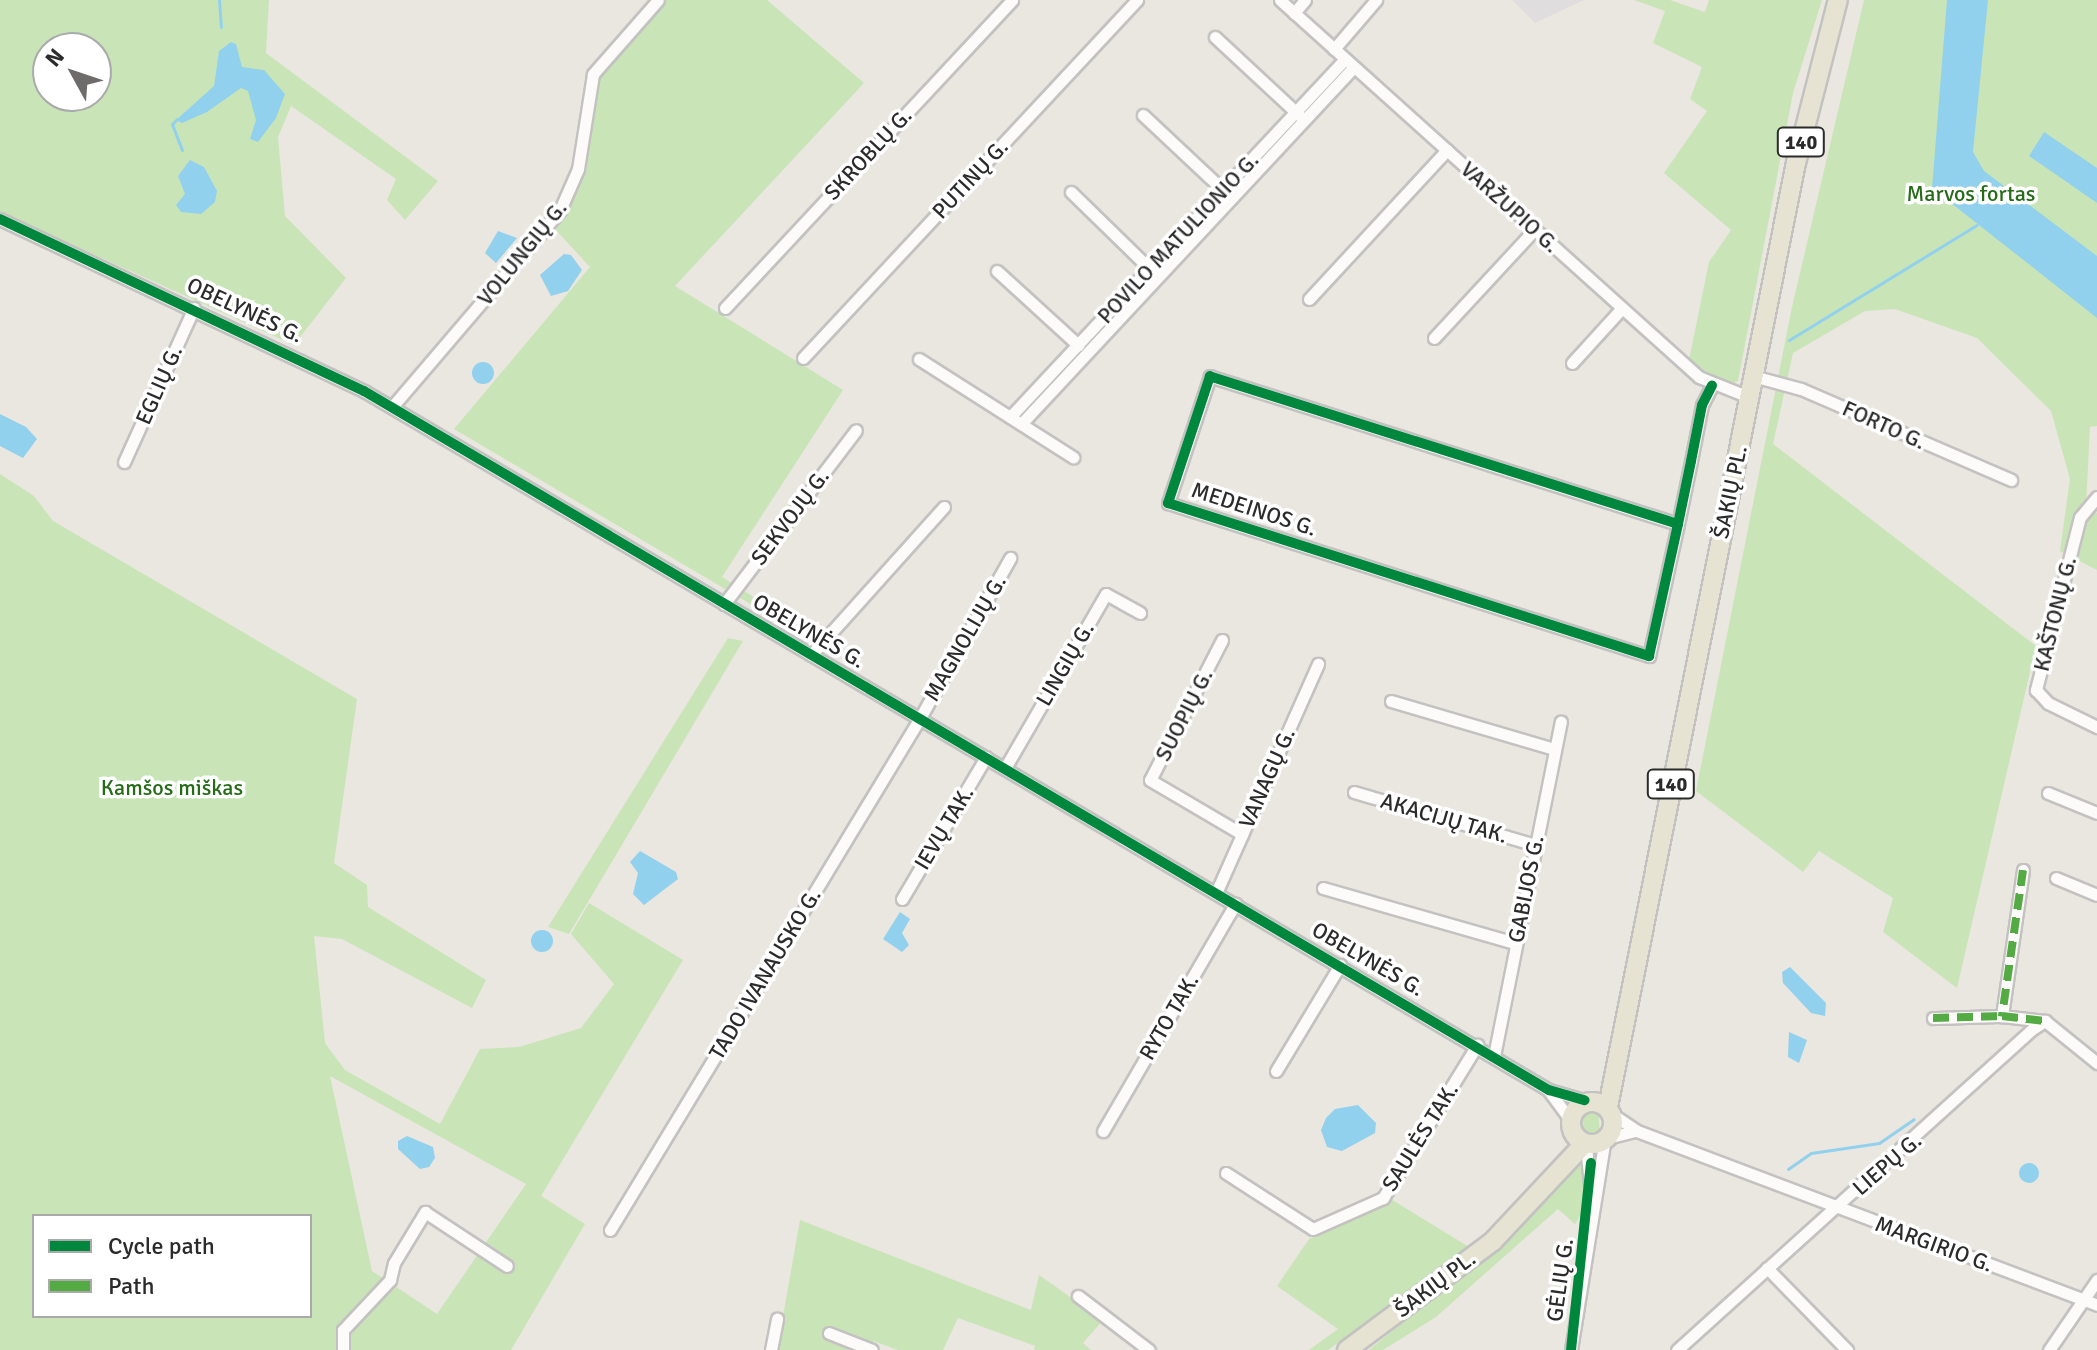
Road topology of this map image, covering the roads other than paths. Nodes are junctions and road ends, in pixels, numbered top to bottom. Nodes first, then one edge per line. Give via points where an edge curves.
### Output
1 (658, 0) edge
2 (1012, 0) edge
3 (1137, 0) edge
4 (1280, 0) edge
5 (1305, 0) edge
6 (1376, 0) edge
7 (1838, 0) edge
8 (1294, 13) junction
9 (1215, 37) dead end
10 (1334, 49) junction
11 (1349, 63) junction
12 (1143, 115) dead end
13 (1300, 116) junction
14 (1447, 150) junction
15 (1223, 190) junction
16 (1071, 192) dead end
17 (0, 219) edge
18 (1535, 229) junction
19 (997, 271) dead end
20 (1154, 272) junction
21 (1309, 299) dead end
22 (194, 308) junction
23 (725, 308) dead end
24 (1622, 308) junction
25 (1434, 338) dead end
26 (1078, 345) junction
27 (803, 358) dead end
28 (919, 359) dead end
29 (1572, 363) dead end
30 (1753, 376) junction
31 (1712, 385) junction
32 (1749, 397) junction
33 (392, 407) junction
34 (1016, 421) junction
35 (856, 430) dead end
36 (1073, 457) dead end
37 (124, 462) dead end
38 (2011, 480) dead end
39 (2097, 497) edge
40 (944, 507) dead end
41 (1678, 524) junction
42 (1010, 558) dead end
43 (724, 604) junction
44 (1140, 613) dead end
45 (1222, 640) dead end
46 (811, 655) junction
47 (1318, 664) dead end
48 (1391, 701) dead end
49 (920, 718) junction
50 (1561, 722) dead end
51 (2097, 727) edge
52 (1554, 749) junction
53 (986, 757) junction
54 (1005, 768) junction
55 (1354, 792) dead end
56 (2048, 793) dead end
57 (2097, 813) edge
58 (1242, 834) junction
59 (1535, 845) junction
60 (2023, 870) dead end
61 (2056, 878) dead end
62 (1323, 888) dead end
63 (1216, 893) junction
64 (2097, 895) edge
65 (902, 899) dead end
66 (1235, 904) junction
67 (1515, 943) junction
68 (1340, 965) junction
69 (1630, 986) junction
70 (2002, 1016) junction
71 (1933, 1018) dead end
72 (2045, 1021) junction
73 (1477, 1045) junction
74 (1494, 1056) junction
75 (2097, 1063) edge
76 (1276, 1071) dead end
77 (1549, 1090) junction
78 (1588, 1099) junction
79 (1609, 1109) junction
80 (1103, 1131) dead end
81 (1637, 1131) junction
82 (1588, 1138) junction
83 (1226, 1173) dead end
84 (1837, 1208) junction
85 (610, 1230) dead end
86 (507, 1266) dead end
87 (1767, 1268) junction
88 (2097, 1280) edge
89 (1078, 1296) dead end
90 (2084, 1300) junction
91 (2097, 1305) edge
92 (777, 1319) dead end
93 (829, 1333) dead end
94 (343, 1350) edge
95 (771, 1350) edge
96 (872, 1350) edge
97 (1149, 1350) edge
98 (1347, 1350) edge
99 (1571, 1350) edge
100 (1677, 1350) edge
101 (1847, 1350) edge
102 (2049, 1350) edge

1 - 33 street, VOLUNGIŲ G. via 593,74 578,169 560,210
2 - 23 street, SKROBLŲ G.
3 - 27 street, PUTINŲ G.
4 - 8 street, VARŽUPIO G.
5 - 8 street
6 - 10 street
7 - 30 main road, ŠAKIŲ PL. / 140 via 1812,89
8 - 10 street, VARŽUPIO G.
9 - 13 street
10 - 11 street, VARŽUPIO G.
11 - 13 street, POVILO MATULIONIO G.
11 - 14 street, VARŽUPIO G.
12 - 15 street
13 - 15 street, POVILO MATULIONIO G.
13 - 20 street, POVILO MATULIONIO G.
14 - 18 street, VARŽUPIO G.
14 - 21 street
15 - 20 street, POVILO MATULIONIO G.
16 - 20 street
17 - 22 street, OBELYNĖS G.
18 - 24 street, VARŽUPIO G.
18 - 25 street
19 - 26 street
20 - 26 street, POVILO MATULIONIO G.
20 - 34 street, POVILO MATULIONIO G.
22 - 33 street, OBELYNĖS G.
22 - 37 street, EGLIŲ G.
24 - 29 street
24 - 31 street, VARŽUPIO G.
26 - 34 street, POVILO MATULIONIO G.
28 - 34 street
30 - 32 main road, ŠAKIŲ PL. / 140
30 - 38 street, FORTO G. via 1801,389
31 - 32 street, VARŽUPIO G.
31 - 41 street via 1702,405
32 - 69 main road, ŠAKIŲ PL. / 140
33 - 43 street, OBELYNĖS G.
34 - 36 street
35 - 43 street, SEKVOJŲ G.
39 - 51 street, KAŠTONŲ G. via 2080,517 2036,690 2048,703
40 - 46 street
41 - 41 street, MEDEINOS G. via 1649,656 1168,503 1210,376
42 - 49 street, MAGNOLIJŲ G.
43 - 46 street, OBELYNĖS G.
44 - 54 street, LINGIŲ G. via 1106,594
45 - 58 street, SUOPIŲ G. via 1150,780
46 - 49 street, OBELYNĖS G.
47 - 58 street, VANAGŲ G.
48 - 52 street
49 - 53 street, OBELYNĖS G.
49 - 85 street, TADO IVANAUSKO G.
50 - 52 street, GABIJOS G.
52 - 59 street, GABIJOS G.
53 - 54 street, OBELYNĖS G.
53 - 65 street, IEVŲ TAK.
54 - 63 street, OBELYNĖS G.
55 - 59 street, AKACIJŲ TAK.
56 - 57 street
58 - 63 street, VANAGŲ G.
59 - 67 street, GABIJOS G.
60 - 70 street
61 - 64 street
62 - 67 street
63 - 66 street, OBELYNĖS G.
66 - 68 street, OBELYNĖS G.
66 - 80 street, RYTO TAK.
67 - 74 street, GABIJOS G.
68 - 73 street, OBELYNĖS G.
68 - 76 street
69 - 78 main road, ŠAKIŲ PL. / 140
69 - 79 main road, ŠAKIŲ PL. / 140
70 - 71 street
70 - 72 street
72 - 75 street
72 - 84 street, LIEPŲ G.
73 - 74 street, OBELYNĖS G.
73 - 83 street, SAULĖS TAK. via 1383,1198 1313,1229
74 - 77 street, OBELYNĖS G.
77 - 78 street, OBELYNĖS G.
77 - 82 street, OBELYNĖS G.
78 - 79 main road
78 - 82 main road, 140
79 - 81 street, MARGIRIO G.
79 - 82 main road, 140
81 - 82 street
81 - 84 street, MARGIRIO G.
82 - 98 main road, ŠAKIŲ PL. / 140 via 1519,1214 1464,1263
82 - 99 street, GĖLIŲ G. via 1589,1216
84 - 87 street, LIEPŲ G.
84 - 90 street, MARGIRIO G.
86 - 94 street via 425,1212 394,1263 390,1280 343,1330
87 - 100 street, LIEPŲ G.
87 - 101 street
88 - 90 street
89 - 97 street
90 - 91 street, MARGIRIO G.
90 - 102 street
92 - 95 street
93 - 96 street

